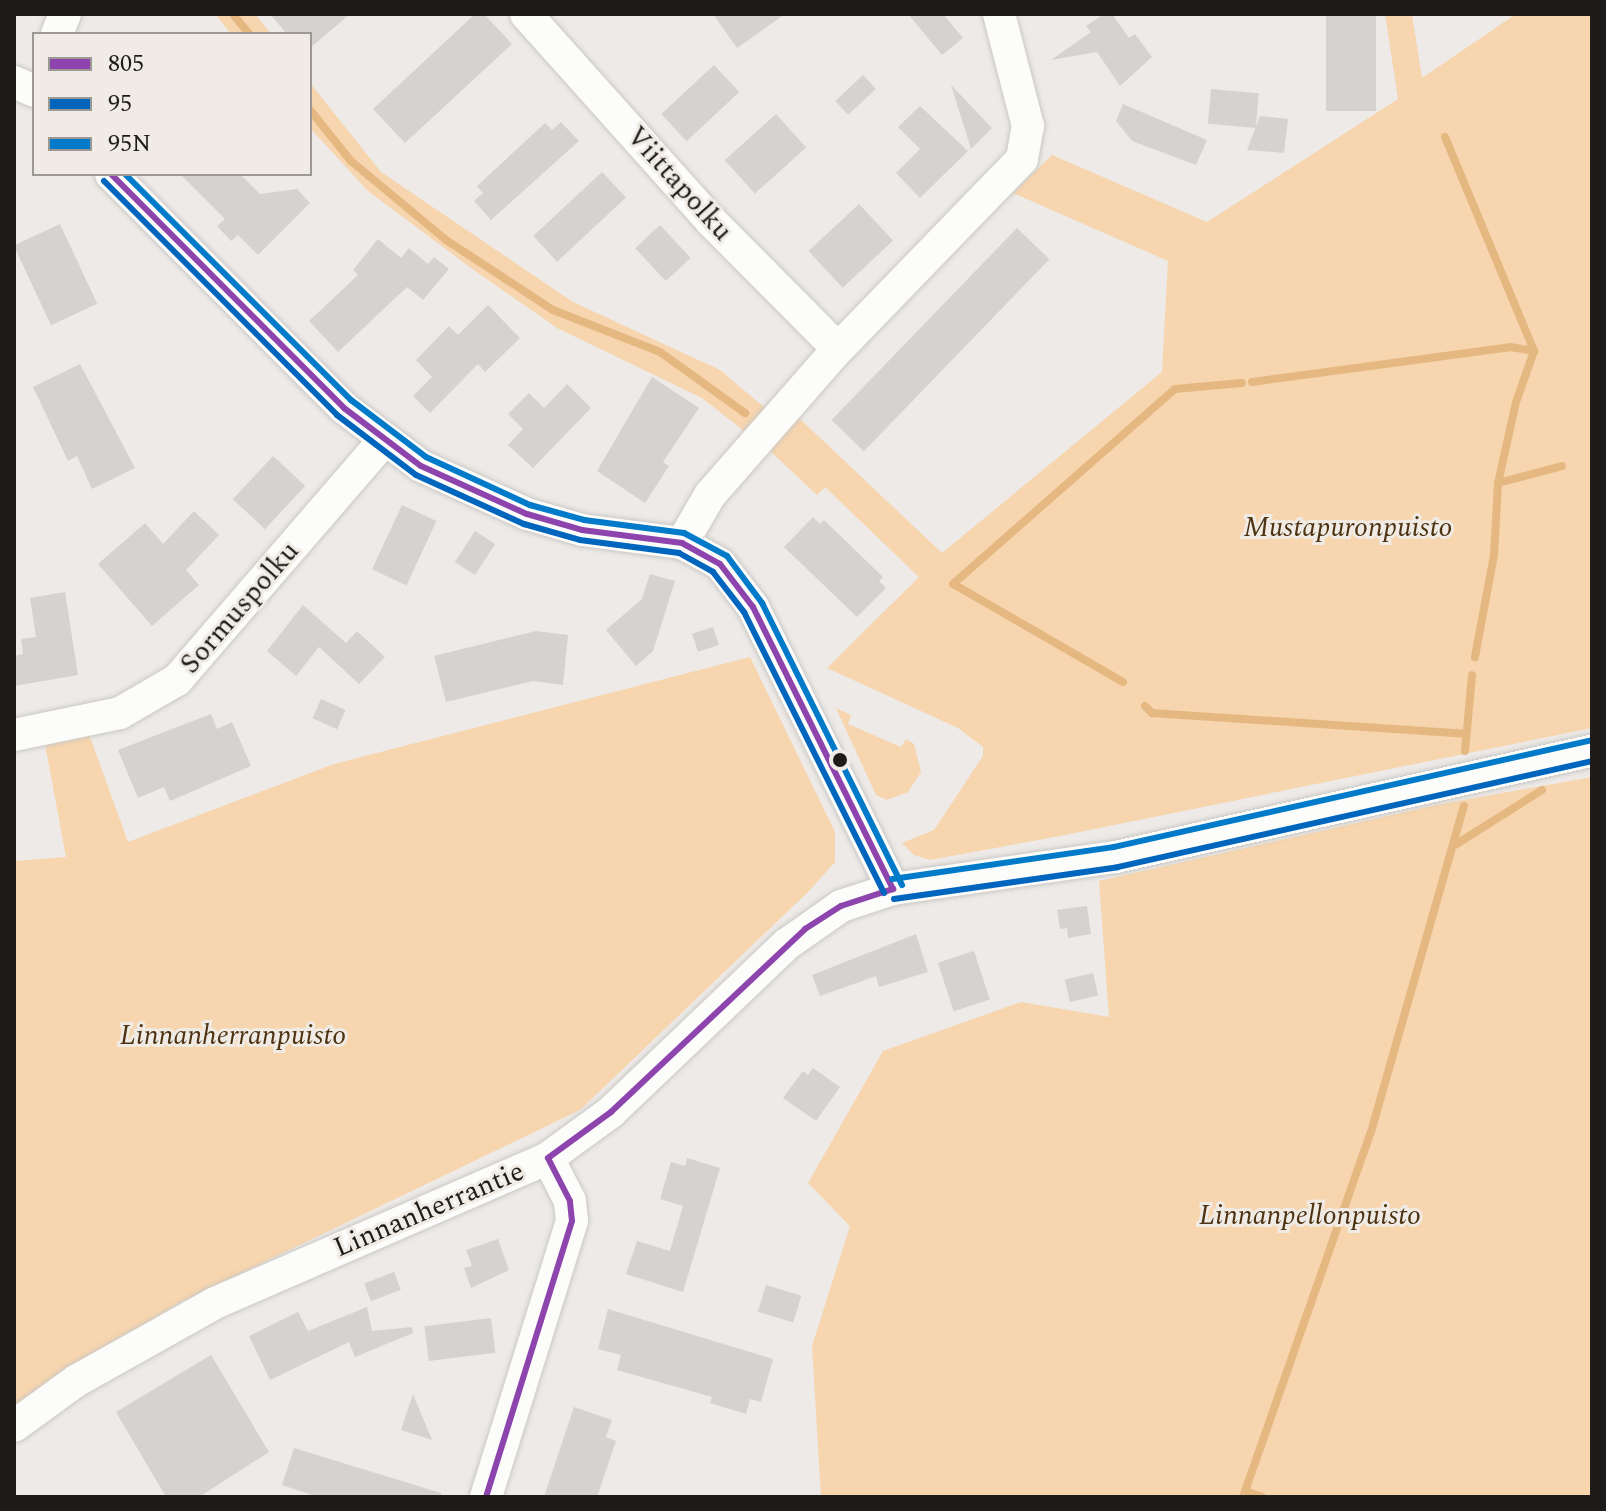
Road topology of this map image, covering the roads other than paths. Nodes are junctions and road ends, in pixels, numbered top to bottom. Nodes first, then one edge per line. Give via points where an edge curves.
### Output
1 (526, 14) edge
2 (999, 14) edge
3 (113, 176) edge
4 (838, 349) junction
5 (384, 440) junction
6 (682, 543) junction
7 (14, 735) edge
8 (1592, 751) edge
9 (893, 889) junction
10 (548, 1158) junction
11 (14, 1426) edge
12 (486, 1497) edge

1 - 4 street, Viittapolku via 711,221
2 - 4 street via 1028,126 1028,149 1007,178
3 - 5 street via 301,367
4 - 6 street via 710,495
5 - 6 street via 473,493 527,514 582,530
5 - 7 street, Sormuspolku via 177,680 120,713
6 - 9 street via 720,564 743,590
8 - 9 street, Linnanherrantie via 1116,857
9 - 10 street, Linnanherrantie via 841,906 805,929 611,1112
10 - 11 street, Linnanherrantie via 215,1303 76,1381
10 - 12 street via 570,1201 572,1221

